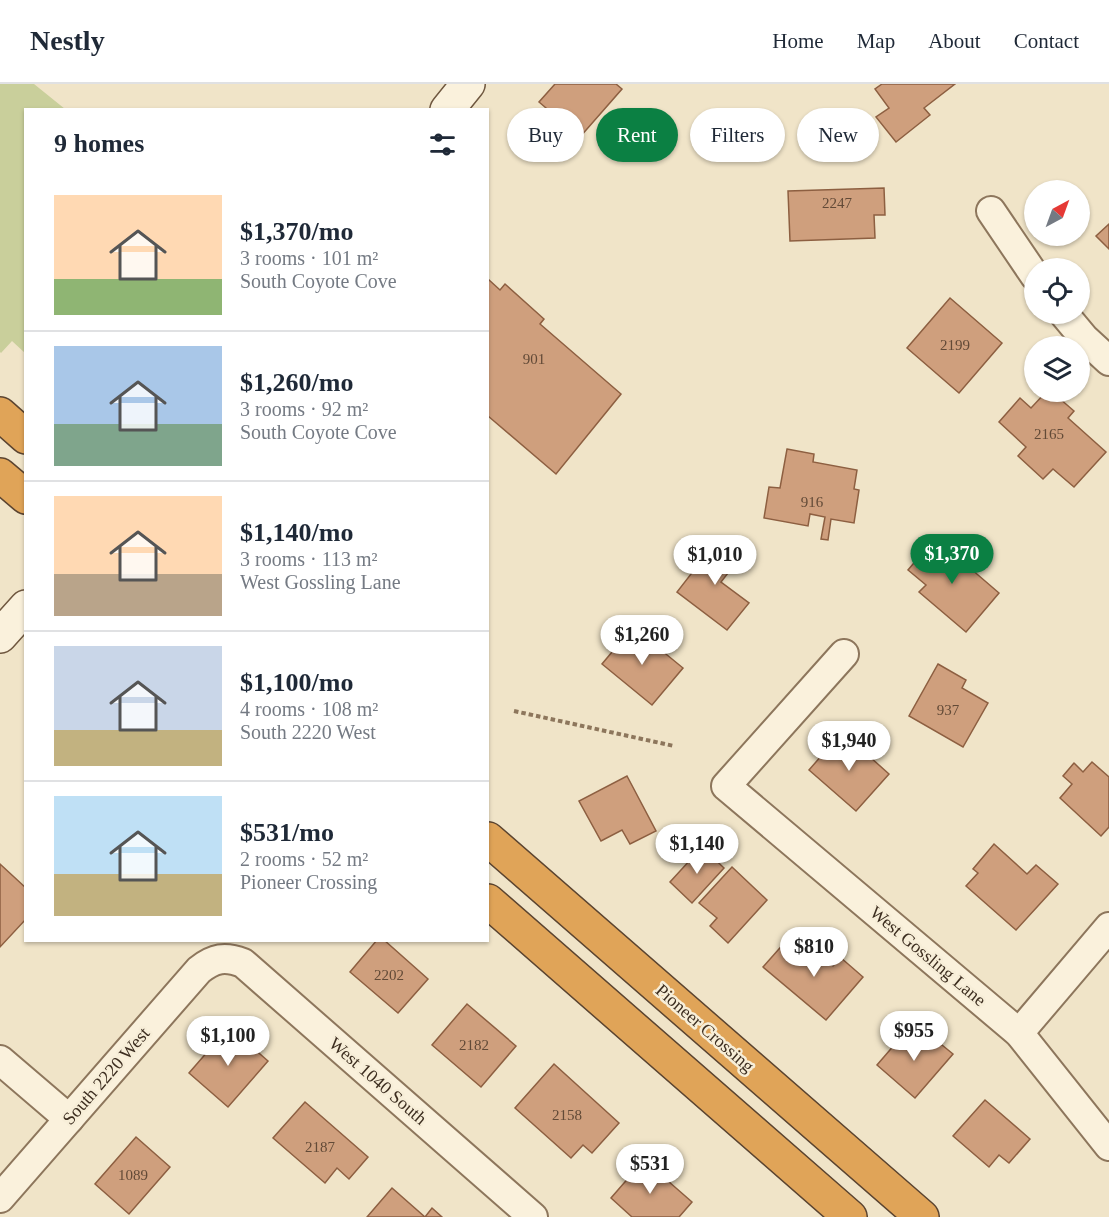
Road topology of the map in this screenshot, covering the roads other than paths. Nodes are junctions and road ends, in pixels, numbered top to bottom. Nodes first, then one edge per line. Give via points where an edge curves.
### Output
1 (468, 84) edge
2 (449, 108) edge
3 (991, 211) dead end
4 (1024, 260) edge
5 (1072, 324) edge
6 (1109, 361) edge
7 (0, 414) edge
8 (24, 434) edge
9 (0, 475) edge
10 (24, 495) edge
11 (24, 609) edge
12 (0, 636) edge
13 (844, 654) dead end
14 (489, 840) edge
15 (489, 902) edge
16 (1109, 927) edge
17 (217, 959) joint
18 (1019, 1033) junction
19 (0, 1060) edge
20 (69, 1119) junction
21 (1109, 1146) edge
22 (0, 1198) edge
23 (533, 1217) edge
24 (850, 1217) edge
25 (922, 1217) edge

1 - 2 main road
3 - 4 street
5 - 6 street
7 - 8 highway
9 - 10 highway
11 - 12 main road
13 - 18 street, West Gossling Lane via 726,786
14 - 25 highway, Pioneer Crossing
15 - 24 highway
16 - 18 street
17 - 20 street, South 2220 West via 199,970
17 - 23 street, West 1040 South via 231,958 243,963
18 - 21 street, West Gossling Lane
19 - 20 street
20 - 22 street, South 2220 West

